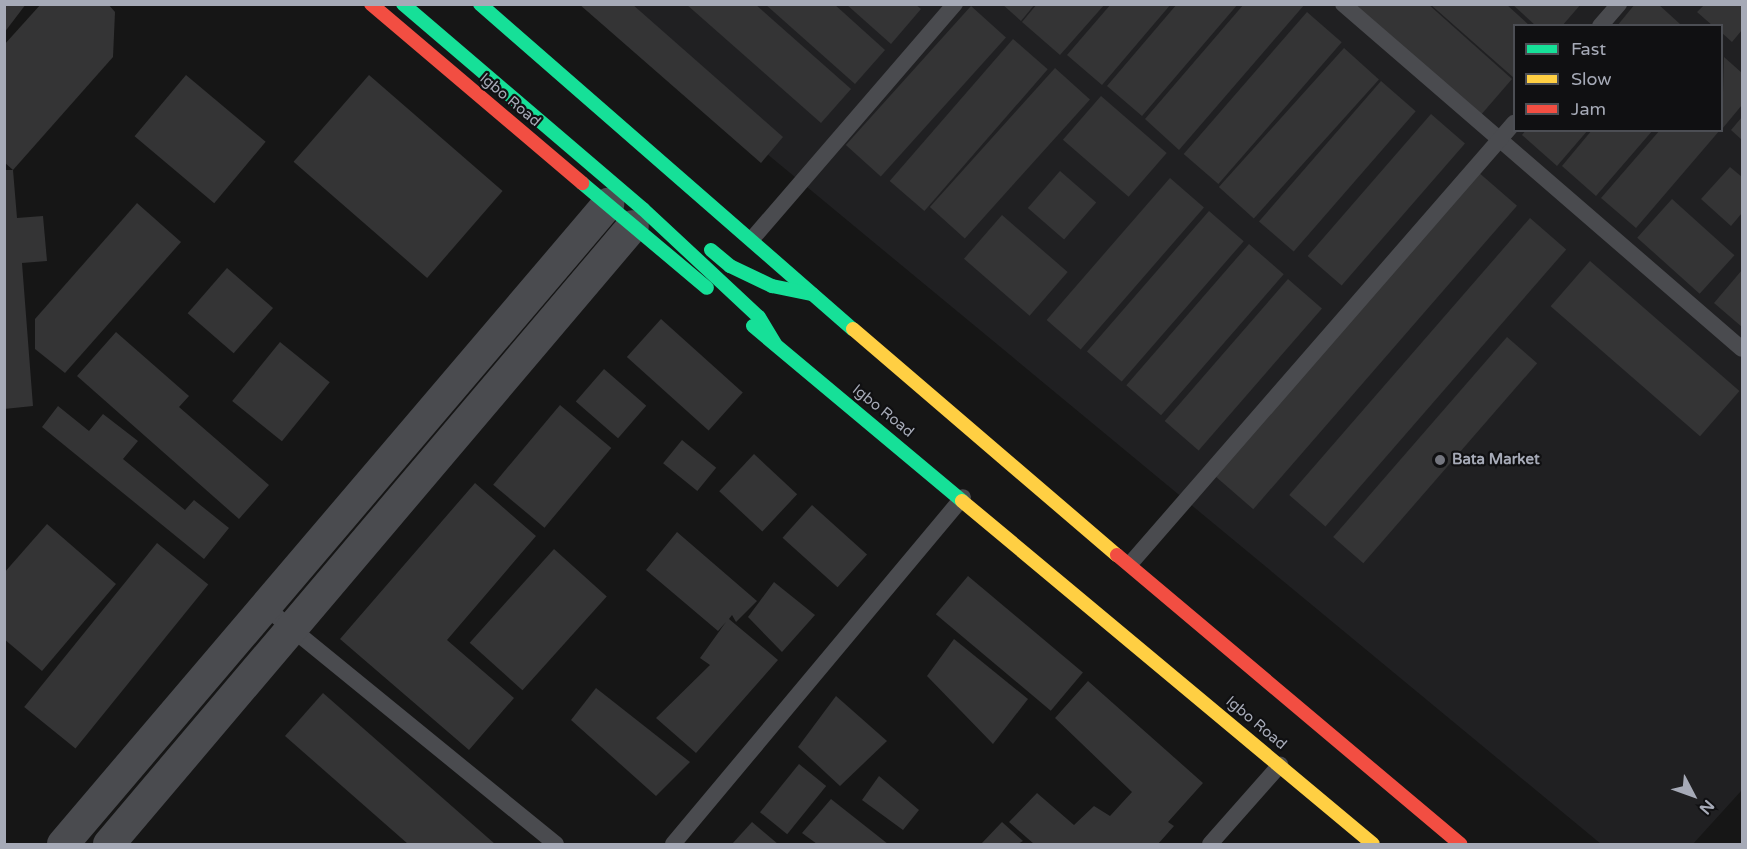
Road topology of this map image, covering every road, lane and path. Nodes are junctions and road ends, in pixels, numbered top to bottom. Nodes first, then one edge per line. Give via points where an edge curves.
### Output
1 (371, 4) edge
2 (403, 4) edge
3 (480, 4) edge
4 (955, 4) edge
5 (1343, 4) edge
6 (1619, 4) edge
7 (1602, 24) edge
8 (1513, 125) edge
9 (1501, 139) junction
10 (597, 150) dead end
11 (608, 204) junction
12 (633, 226) junction
13 (752, 238) junction
14 (812, 294) junction
15 (775, 344) junction
16 (1743, 349) edge
17 (963, 497) junction
18 (1130, 564) junction
19 (264, 606) junction
20 (292, 628) junction
21 (1280, 765) junction
22 (63, 844) edge
23 (109, 844) edge
24 (556, 844) edge
25 (673, 844) edge
26 (1210, 844) edge
27 (1373, 844) edge
28 (1460, 844) edge

1 - 11 street, Igbo Road
2 - 15 street via 679,243 759,317
3 - 13 street
4 - 13 lane
5 - 9 lane
6 - 7 lane
8 - 9 lane
9 - 16 lane
9 - 18 lane
10 - 14 street via 730,266 772,286
11 - 12 street, Igbo Road
11 - 19 street
12 - 15 street, Igbo Road
12 - 20 street
13 - 14 street
14 - 18 street
15 - 17 street, Igbo Road
17 - 21 street, Igbo Road
17 - 25 lane
18 - 28 street
19 - 20 lane
19 - 22 street
20 - 23 street
20 - 24 lane
21 - 26 lane
21 - 27 street, Igbo Road

